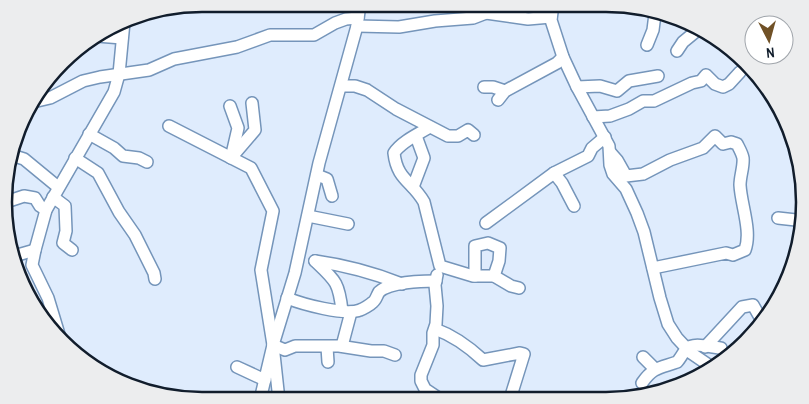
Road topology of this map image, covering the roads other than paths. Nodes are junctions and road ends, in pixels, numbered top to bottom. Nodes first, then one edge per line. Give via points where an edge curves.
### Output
1 (359, 12) edge
2 (552, 12) edge
3 (486, 13) joint
4 (551, 17) junction
5 (654, 19) edge
6 (358, 22) junction
7 (123, 30) edge
8 (693, 33) edge
9 (109, 37) edge
10 (122, 38) junction
11 (647, 45) dead end
12 (677, 51) dead end
13 (563, 57) junction
14 (740, 72) dead end
15 (118, 74) junction
16 (658, 76) dead end
17 (342, 86) junction
18 (484, 87) dead end
19 (577, 87) junction
20 (42, 100) edge
21 (252, 103) dead end
22 (230, 106) dead end
23 (593, 117) junction
24 (170, 126) dead end
25 (430, 127) junction
26 (89, 134) junction
27 (474, 135) dead end
28 (416, 136) junction
29 (605, 137) junction
30 (610, 152) junction
31 (18, 157) edge
32 (75, 158) junction
33 (231, 158) junction
34 (147, 162) dead end
35 (554, 173) junction
36 (317, 175) junction
37 (413, 188) junction
38 (56, 192) junction
39 (332, 196) dead end
40 (12, 200) dead end
41 (574, 206) dead end
42 (46, 210) junction
43 (308, 216) junction
44 (778, 218) dead end
45 (796, 220) edge
46 (486, 223) dead end
47 (348, 224) dead end
48 (35, 250) junction
49 (72, 250) dead end
50 (20, 254) edge
51 (300, 254) junction
52 (315, 261) junction
53 (440, 266) junction
54 (653, 268) junction
55 (475, 276) junction
56 (494, 276) junction
57 (155, 279) dead end
58 (436, 281) junction
59 (402, 284) junction
60 (519, 288) dead end
61 (287, 298) junction
62 (346, 312) junction
63 (758, 315) edge
64 (55, 321) edge
65 (435, 329) junction
66 (273, 345) junction
67 (342, 346) junction
68 (327, 347) junction
69 (705, 347) junction
70 (686, 348) junction
71 (722, 348) dead end
72 (395, 355) dead end
73 (643, 358) dead end
74 (328, 362) dead end
75 (706, 363) edge
76 (237, 367) dead end
77 (655, 369) junction
78 (264, 380) junction
79 (642, 383) dead end
80 (262, 392) edge
81 (278, 392) edge
82 (430, 392) edge
83 (512, 392) edge

1 - 6 street
2 - 4 street
3 - 4 street via 528,19
3 - 6 street via 473,18 399,27
4 - 13 street
5 - 11 street
6 - 15 street via 346,19 314,35 270,35 237,47 174,59 149,70
6 - 17 street
7 - 10 street
8 - 12 street
9 - 10 street
10 - 15 street
13 - 18 street via 501,96 493,87
13 - 19 street
14 - 23 street via 723,87 706,75 702,81 654,101 643,101 610,116
15 - 20 street via 83,81
15 - 26 street via 114,92
16 - 19 street via 629,81 617,91 600,86
17 - 25 street via 367,90
17 - 36 street
19 - 23 street
21 - 33 street via 255,130
22 - 33 street via 238,128
23 - 29 street
24 - 33 street
25 - 27 street via 448,136 458,136 468,130
25 - 28 street
26 - 32 street
26 - 34 street via 123,156
28 - 37 street via 424,158
28 - 37 street via 394,153 396,167
29 - 30 street
29 - 35 street via 588,156
30 - 54 street via 613,174 626,189 637,213
30 - 54 street via 626,176 643,174 703,148 715,136 723,144 736,144 742,153 740,188 748,243 745,250 733,255 726,253
31 - 38 street via 24,159
32 - 38 street
32 - 57 street via 98,173
33 - 66 street via 251,168 273,210 261,270
35 - 41 street
35 - 46 street
36 - 39 street via 326,179
36 - 43 street
37 - 53 street via 424,202
38 - 42 street
38 - 49 street via 65,206 63,243
40 - 42 street via 24,196 35,198
42 - 48 street
43 - 47 street
43 - 51 street
44 - 45 street
48 - 50 street
48 - 64 street via 32,265
51 - 52 street
51 - 61 street
52 - 59 street via 379,275
52 - 62 street via 335,282
53 - 55 street
53 - 58 street
54 - 70 street via 668,324
55 - 56 street
55 - 56 street via 475,246 488,244 500,248
56 - 60 street
58 - 59 street
58 - 65 street
59 - 62 street via 380,292 373,302 360,310
61 - 62 street
61 - 66 street
62 - 67 street
63 - 69 street via 753,305 742,307
65 - 82 street via 433,345 421,375 421,381
65 - 83 street via 468,347 483,360 524,354
66 - 68 street via 285,350 303,345
66 - 78 street
66 - 81 street
67 - 68 street
67 - 72 street
68 - 74 street
69 - 70 street
69 - 71 street
70 - 75 street
70 - 77 street via 677,362
73 - 77 street
76 - 78 street
77 - 79 street
78 - 80 street

